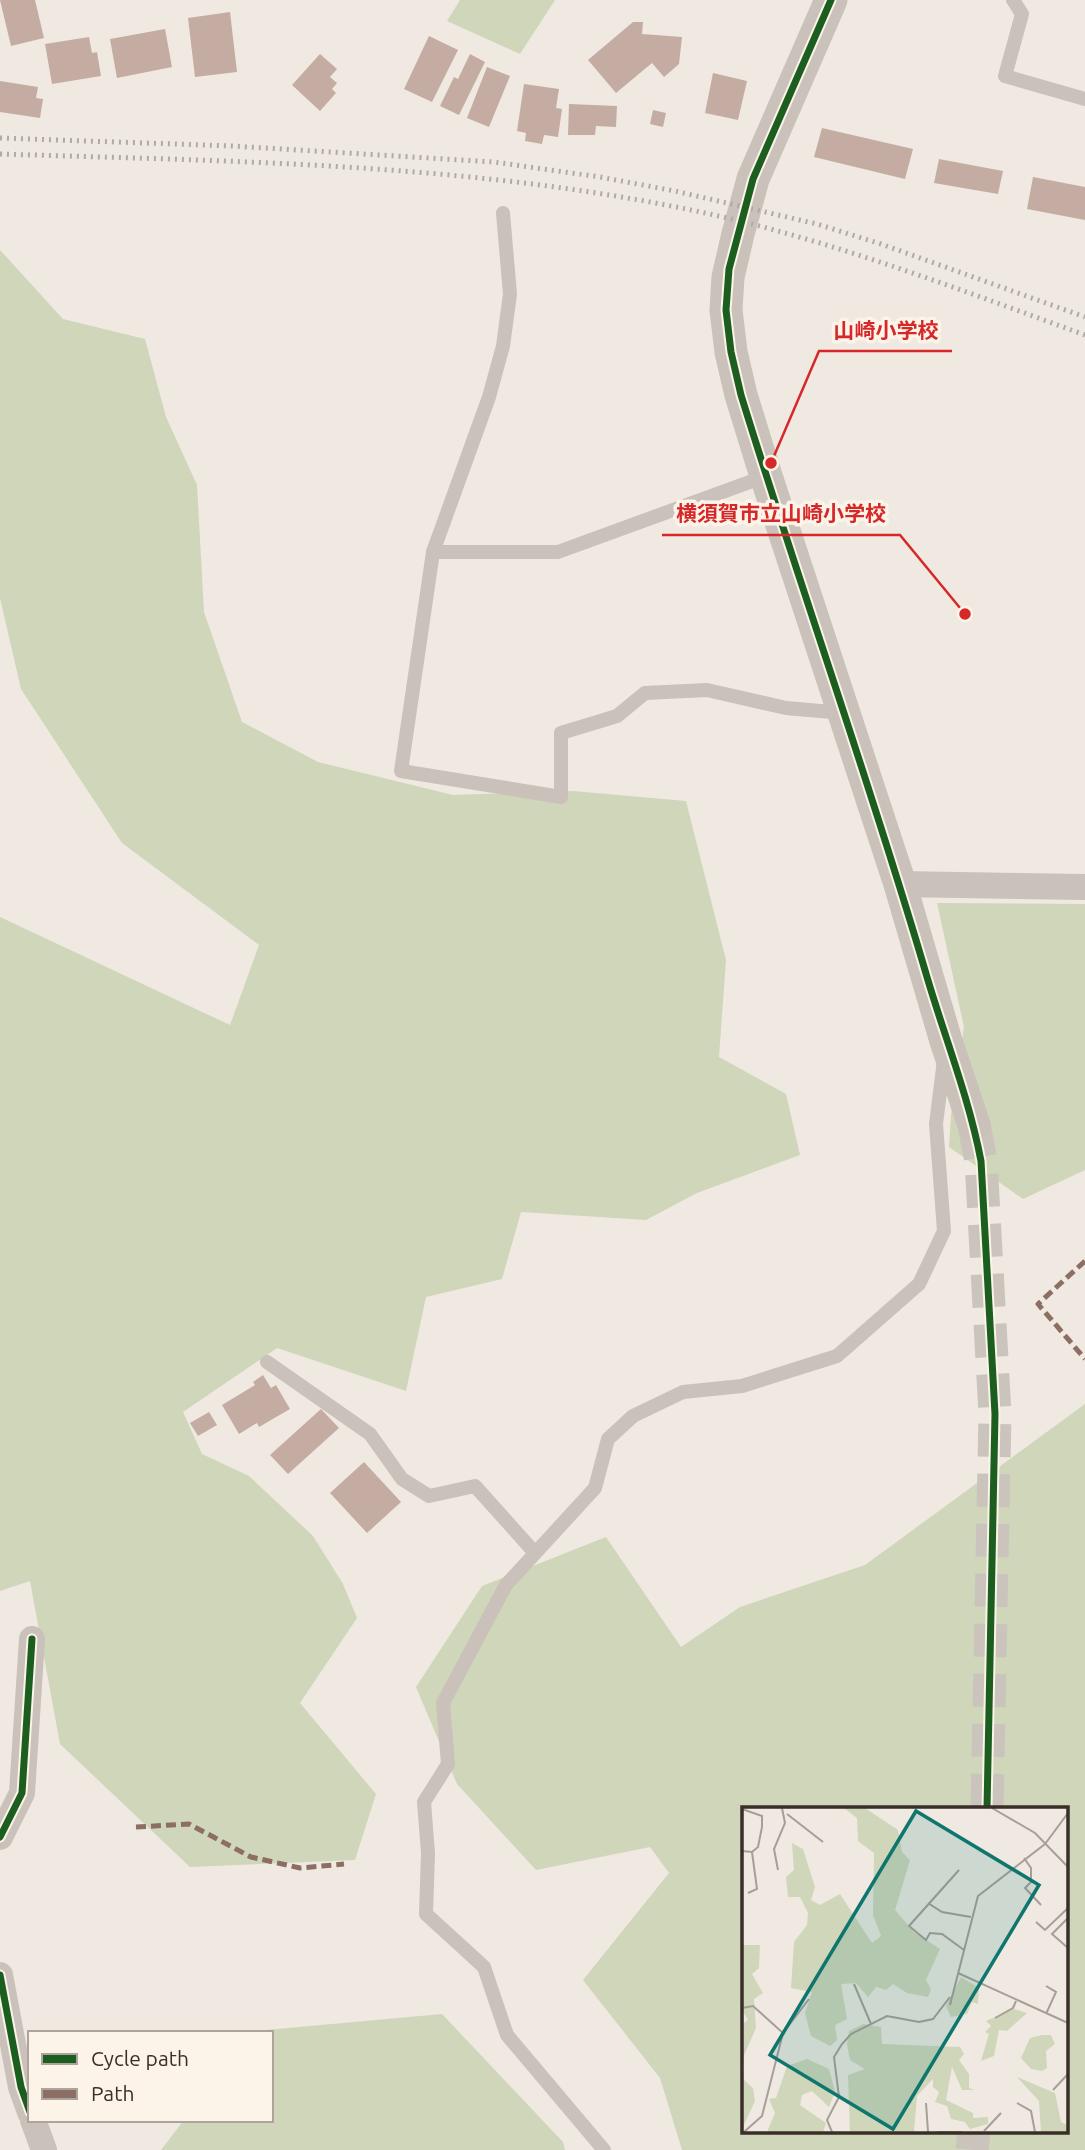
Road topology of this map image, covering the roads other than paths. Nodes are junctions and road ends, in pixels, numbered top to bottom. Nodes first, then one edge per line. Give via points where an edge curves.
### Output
1 (831, 0) edge
2 (1013, 0) edge
3 (1085, 99) edge
4 (503, 213) dead end
5 (765, 476) junction
6 (433, 552) junction
7 (844, 713) junction
8 (900, 884) junction
9 (1085, 887) edge
10 (946, 1041) junction
11 (974, 1125) tunnel mouth
12 (267, 1362) dead end
13 (536, 1553) junction
14 (32, 1639) dead end
15 (0, 1837) edge
16 (0, 1975) edge
17 (28, 2106) edge
18 (34, 2122) edge
19 (44, 2150) edge
20 (604, 2150) edge

1 - 5 street via 753,179 728,277 731,352
2 - 3 lane via 1022,14 1005,76
4 - 6 lane via 510,294 503,346
5 - 6 lane via 558,552
5 - 7 street
6 - 7 lane via 401,771 561,797 561,733 617,716 645,692 707,690 786,708
7 - 8 street
8 - 9 street
8 - 10 street
10 - 11 street
10 - 13 lane via 936,1124 944,1231 919,1284 837,1356 742,1386 683,1392 633,1416 608,1439 595,1488
12 - 13 lane via 370,1434 402,1479 429,1496 475,1486
13 - 20 lane via 506,1586 443,1703 448,1764 424,1802 426,1914 484,1967 507,2035
14 - 15 street via 22,1793
16 - 17 street
18 - 19 street

